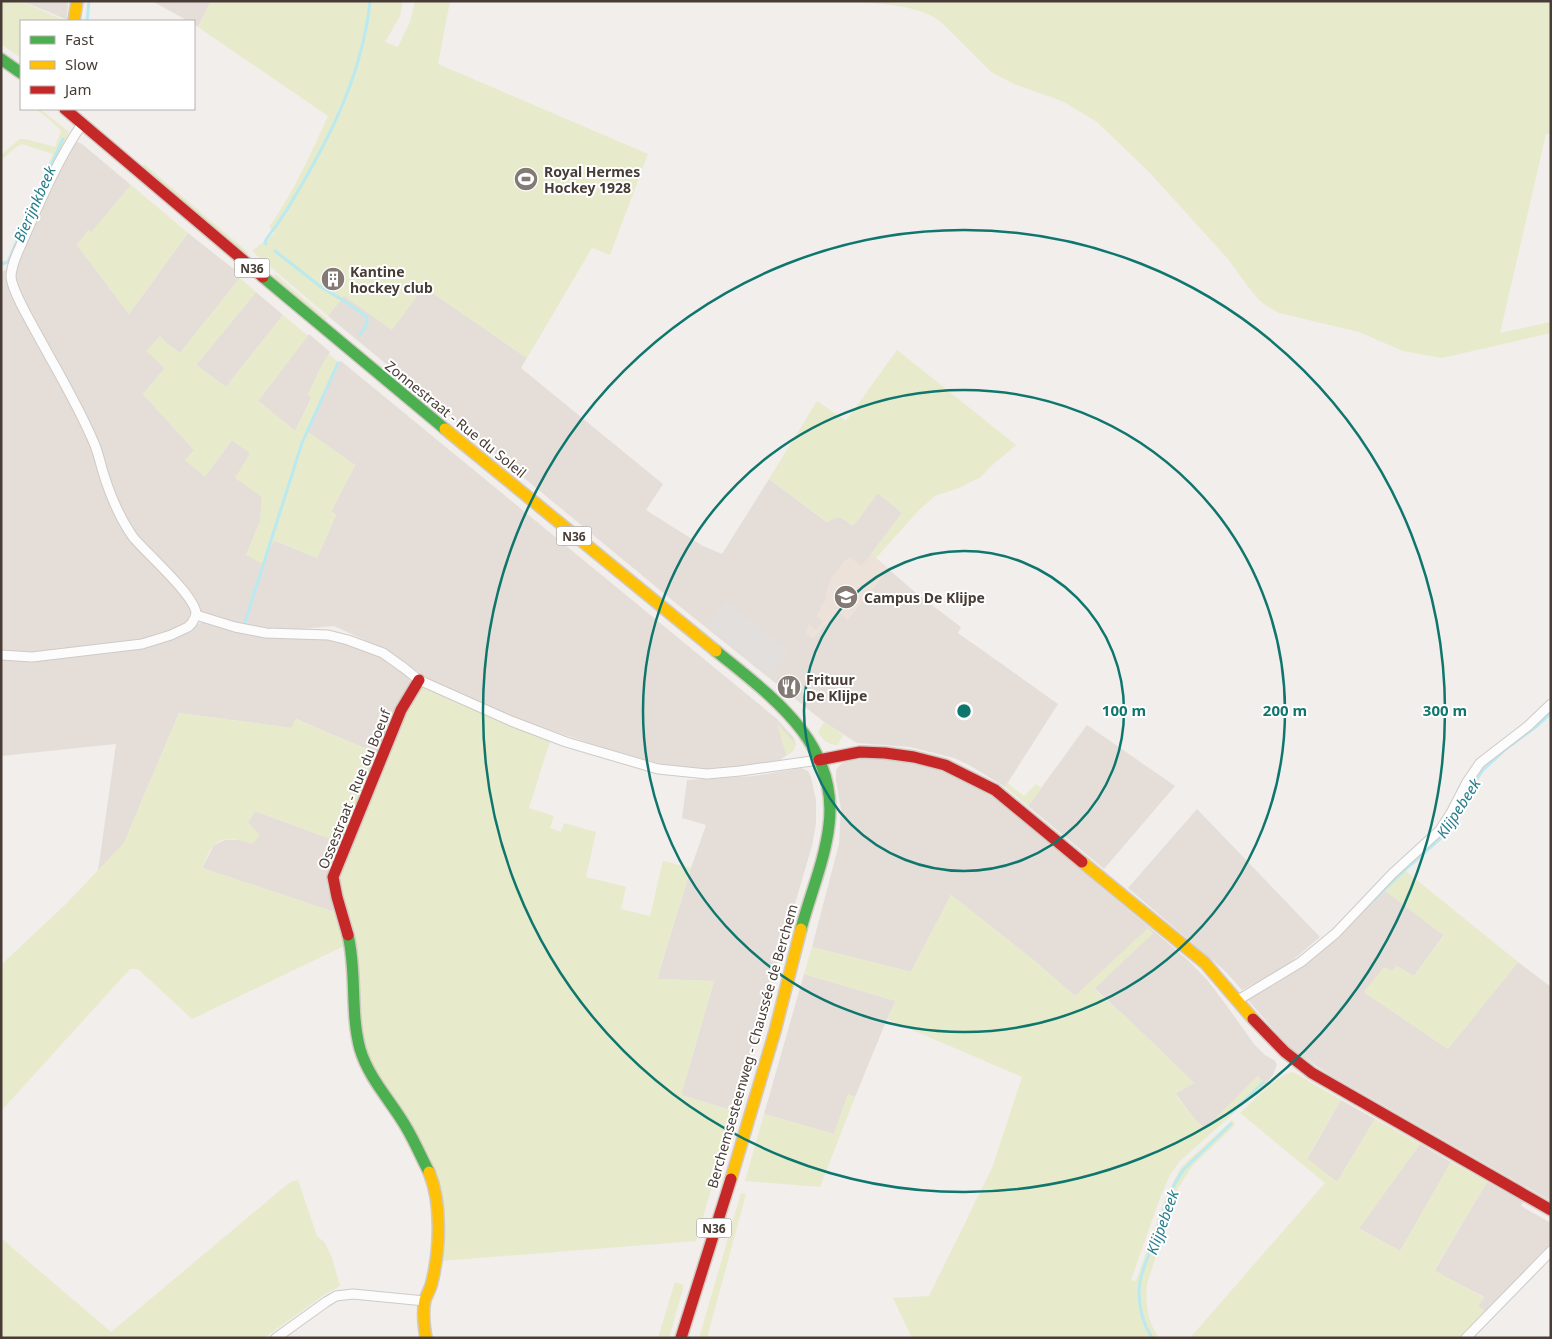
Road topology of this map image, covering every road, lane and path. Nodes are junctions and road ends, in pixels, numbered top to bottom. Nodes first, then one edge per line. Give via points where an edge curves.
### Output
1 (77, 1) edge
2 (74, 20) edge
3 (1, 59) edge
4 (20, 72) edge
5 (66, 110) edge
6 (82, 124) junction
7 (196, 615) junction
8 (1, 655) edge
9 (419, 680) junction
10 (1551, 704) edge
11 (820, 760) junction
12 (1238, 1000) junction
13 (1551, 1210) edge
14 (1551, 1251) edge
15 (425, 1301) junction
16 (276, 1338) edge
17 (426, 1338) edge
18 (681, 1338) edge
19 (1466, 1338) edge

1 - 2 main road
3 - 4 main road
5 - 6 main road, Zonnestraat - Rue du Soleil / N36
6 - 7 street via 69,143 31,221 13,266 12,283 95,444 111,497 123,521 134,538 187,596 196,608
6 - 11 main road, Zonnestraat - Rue du Soleil / N36 via 369,367 772,697 801,728
7 - 8 street via 188,627 142,644 32,658
7 - 9 street via 266,633 328,635 348,640 382,653
9 - 11 street via 537,732 658,769 707,774
9 - 15 main road, Ossestraat - Rue du Boeuf via 401,710 333,876 352,954 360,1050 372,1078 406,1127 436,1193 437,1254
10 - 12 street via 1480,763 1440,830 1402,864 1336,933 1301,962
11 - 12 main road via 860,752 914,757 945,765 983,783 1205,962
11 - 18 main road, Berchemsesteenweg - Chaussée de Berchem / N36 via 830,810 826,845 793,956 784,1002
12 - 13 main road via 1279,1047 1309,1072
14 - 19 street
15 - 16 street via 353,1294 336,1296
15 - 17 main road, Ossestraat - Rue du Boeuf

